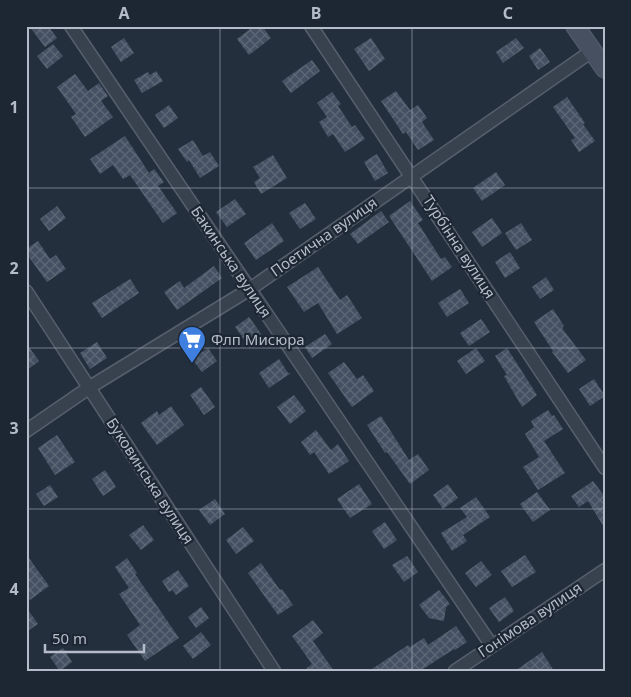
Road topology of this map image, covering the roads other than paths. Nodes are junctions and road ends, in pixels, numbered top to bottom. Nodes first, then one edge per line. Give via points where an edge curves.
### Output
1 (72, 26) edge
2 (311, 26) edge
3 (575, 26) edge
4 (600, 58) edge
5 (412, 176) junction
6 (250, 289) junction
7 (26, 291) edge
8 (90, 387) junction
9 (26, 431) edge
10 (605, 468) edge
11 (605, 570) edge
12 (492, 646) junction
13 (274, 671) edge
14 (455, 671) edge

1 - 6 street, Бакинська вулиця
2 - 5 street, Турбінна вулиця
3 - 4 main road
4 - 5 street, Поетична вулиця
5 - 6 street, Поетична вулиця
5 - 10 street, Турбінна вулиця
6 - 8 street, Поетична вулиця
6 - 12 street, Бакинська вулиця
7 - 8 street, Буковинська вулиця
8 - 9 street, Поетична вулиця
8 - 13 street, Буковинська вулиця
11 - 12 street, Гонімова вулиця
12 - 14 street, Гонімова вулиця

